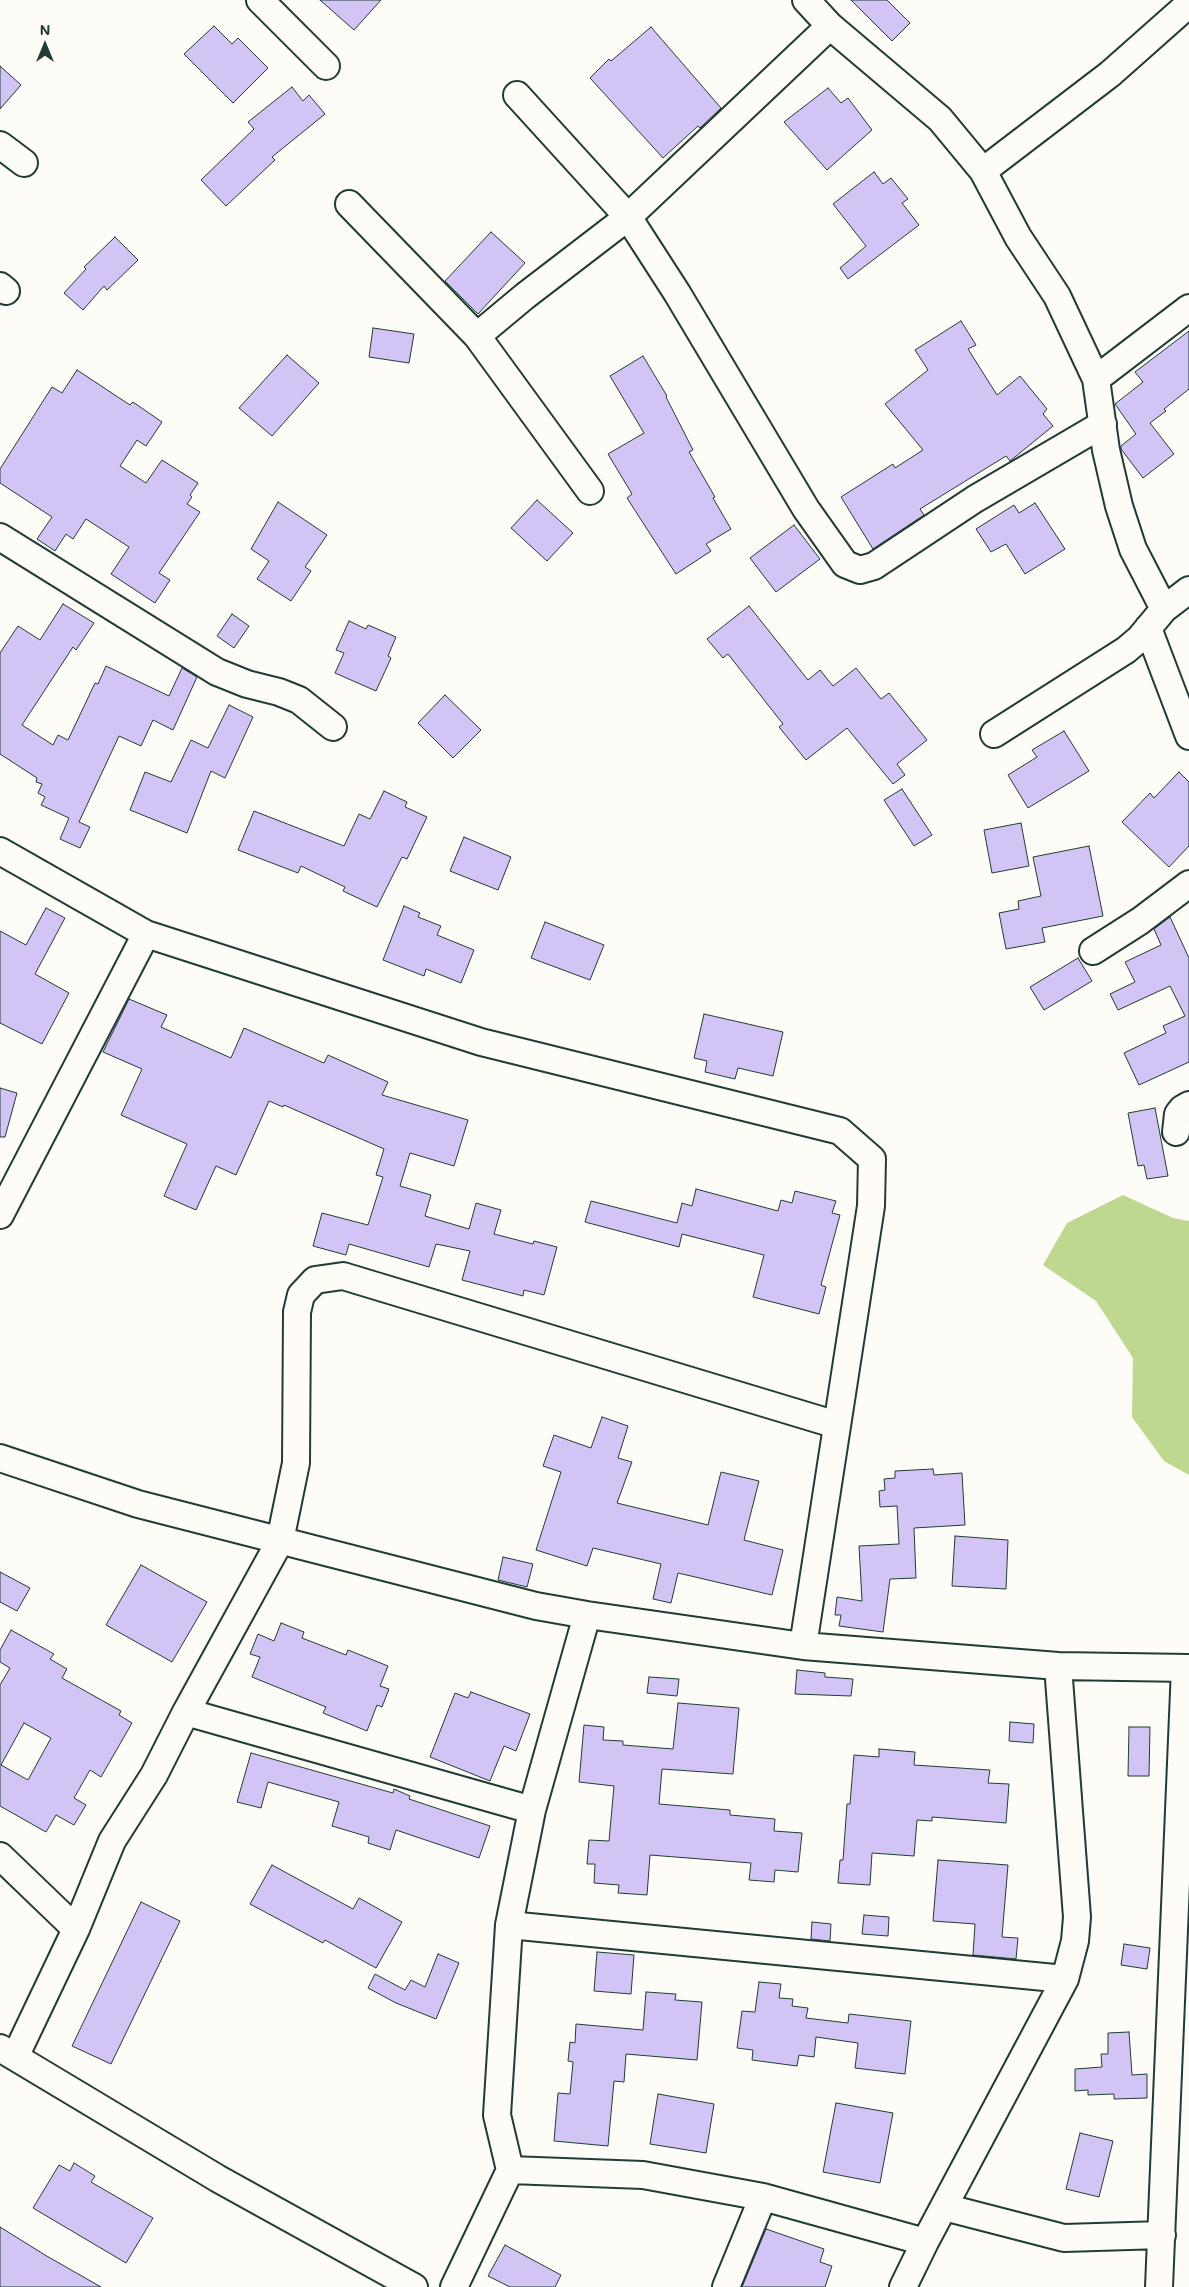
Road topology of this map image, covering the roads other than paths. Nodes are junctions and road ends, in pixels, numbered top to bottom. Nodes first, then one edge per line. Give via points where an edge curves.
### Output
1 (260, 0) edge
2 (806, 0) edge
3 (1189, 4) edge
4 (830, 26) junction
5 (326, 66) dead end
6 (517, 95) dead end
7 (0, 146) edge
8 (24, 163) dead end
9 (983, 171) junction
10 (350, 204) dead end
11 (628, 217) junction
12 (1189, 308) edge
13 (477, 336) junction
14 (1096, 379) junction
15 (1103, 424) junction
16 (590, 491) dead end
17 (0, 537) edge
18 (1189, 590) edge
19 (1156, 619) junction
20 (334, 727) dead end
21 (994, 734) dead end
22 (1189, 736) edge
23 (0, 851) edge
24 (1189, 884) edge
25 (146, 934) junction
26 (1093, 951) dead end
27 (1189, 1105) edge
28 (1176, 1132) dead end
29 (2, 1206) edge
30 (837, 1425) junction
31 (0, 1458) edge
32 (280, 1541) junction
33 (587, 1615) junction
34 (803, 1646) junction
35 (1058, 1666) junction
36 (1187, 1668) edge
37 (186, 1712) junction
38 (532, 1810) junction
39 (0, 1856) edge
40 (509, 1925) junction
41 (76, 1929) junction
42 (1065, 1979) junction
43 (8, 2052) edge
44 (510, 2170) junction
45 (763, 2197) junction
46 (944, 2207) junction
47 (1162, 2235) junction
48 (925, 2242) junction
49 (414, 2287) edge
50 (454, 2287) edge
51 (726, 2287) edge
52 (903, 2287) edge
53 (1159, 2287) edge

1 - 5 street
2 - 4 street
3 - 9 street via 1110,74
4 - 9 street via 940,119
4 - 11 street
6 - 11 street
7 - 8 street
9 - 14 street via 1018,237 1057,296
10 - 13 street
11 - 13 street
11 - 15 street via 806,508 845,564 860,570 874,566 975,499
12 - 14 street
13 - 16 street
14 - 15 street
15 - 19 street via 1119,506
17 - 20 street via 217,672 299,700
18 - 19 street
19 - 21 street via 1126,650
19 - 22 street
23 - 25 street
24 - 26 street
25 - 29 street
25 - 30 street via 481,1042 840,1131 872,1159 871,1206
27 - 28 street via 1178,1114
30 - 32 street via 343,1276 315,1280 301,1296 297,1312 296,1463
30 - 34 street
31 - 32 street via 138,1504
32 - 33 street via 536,1606
32 - 37 street
33 - 34 street
33 - 38 street
34 - 35 street
35 - 36 street
35 - 42 street via 1077,1917 1075,1941
36 - 47 street
37 - 38 street
37 - 41 street via 154,1776 112,1841
38 - 40 street
39 - 41 street
40 - 42 street
40 - 44 street via 497,2115
41 - 43 street
42 - 46 street
43 - 49 street via 217,2178
44 - 45 street via 644,2175
44 - 50 street
45 - 48 street
45 - 51 street
46 - 47 street via 1064,2238
46 - 48 street
47 - 53 street
48 - 52 street

